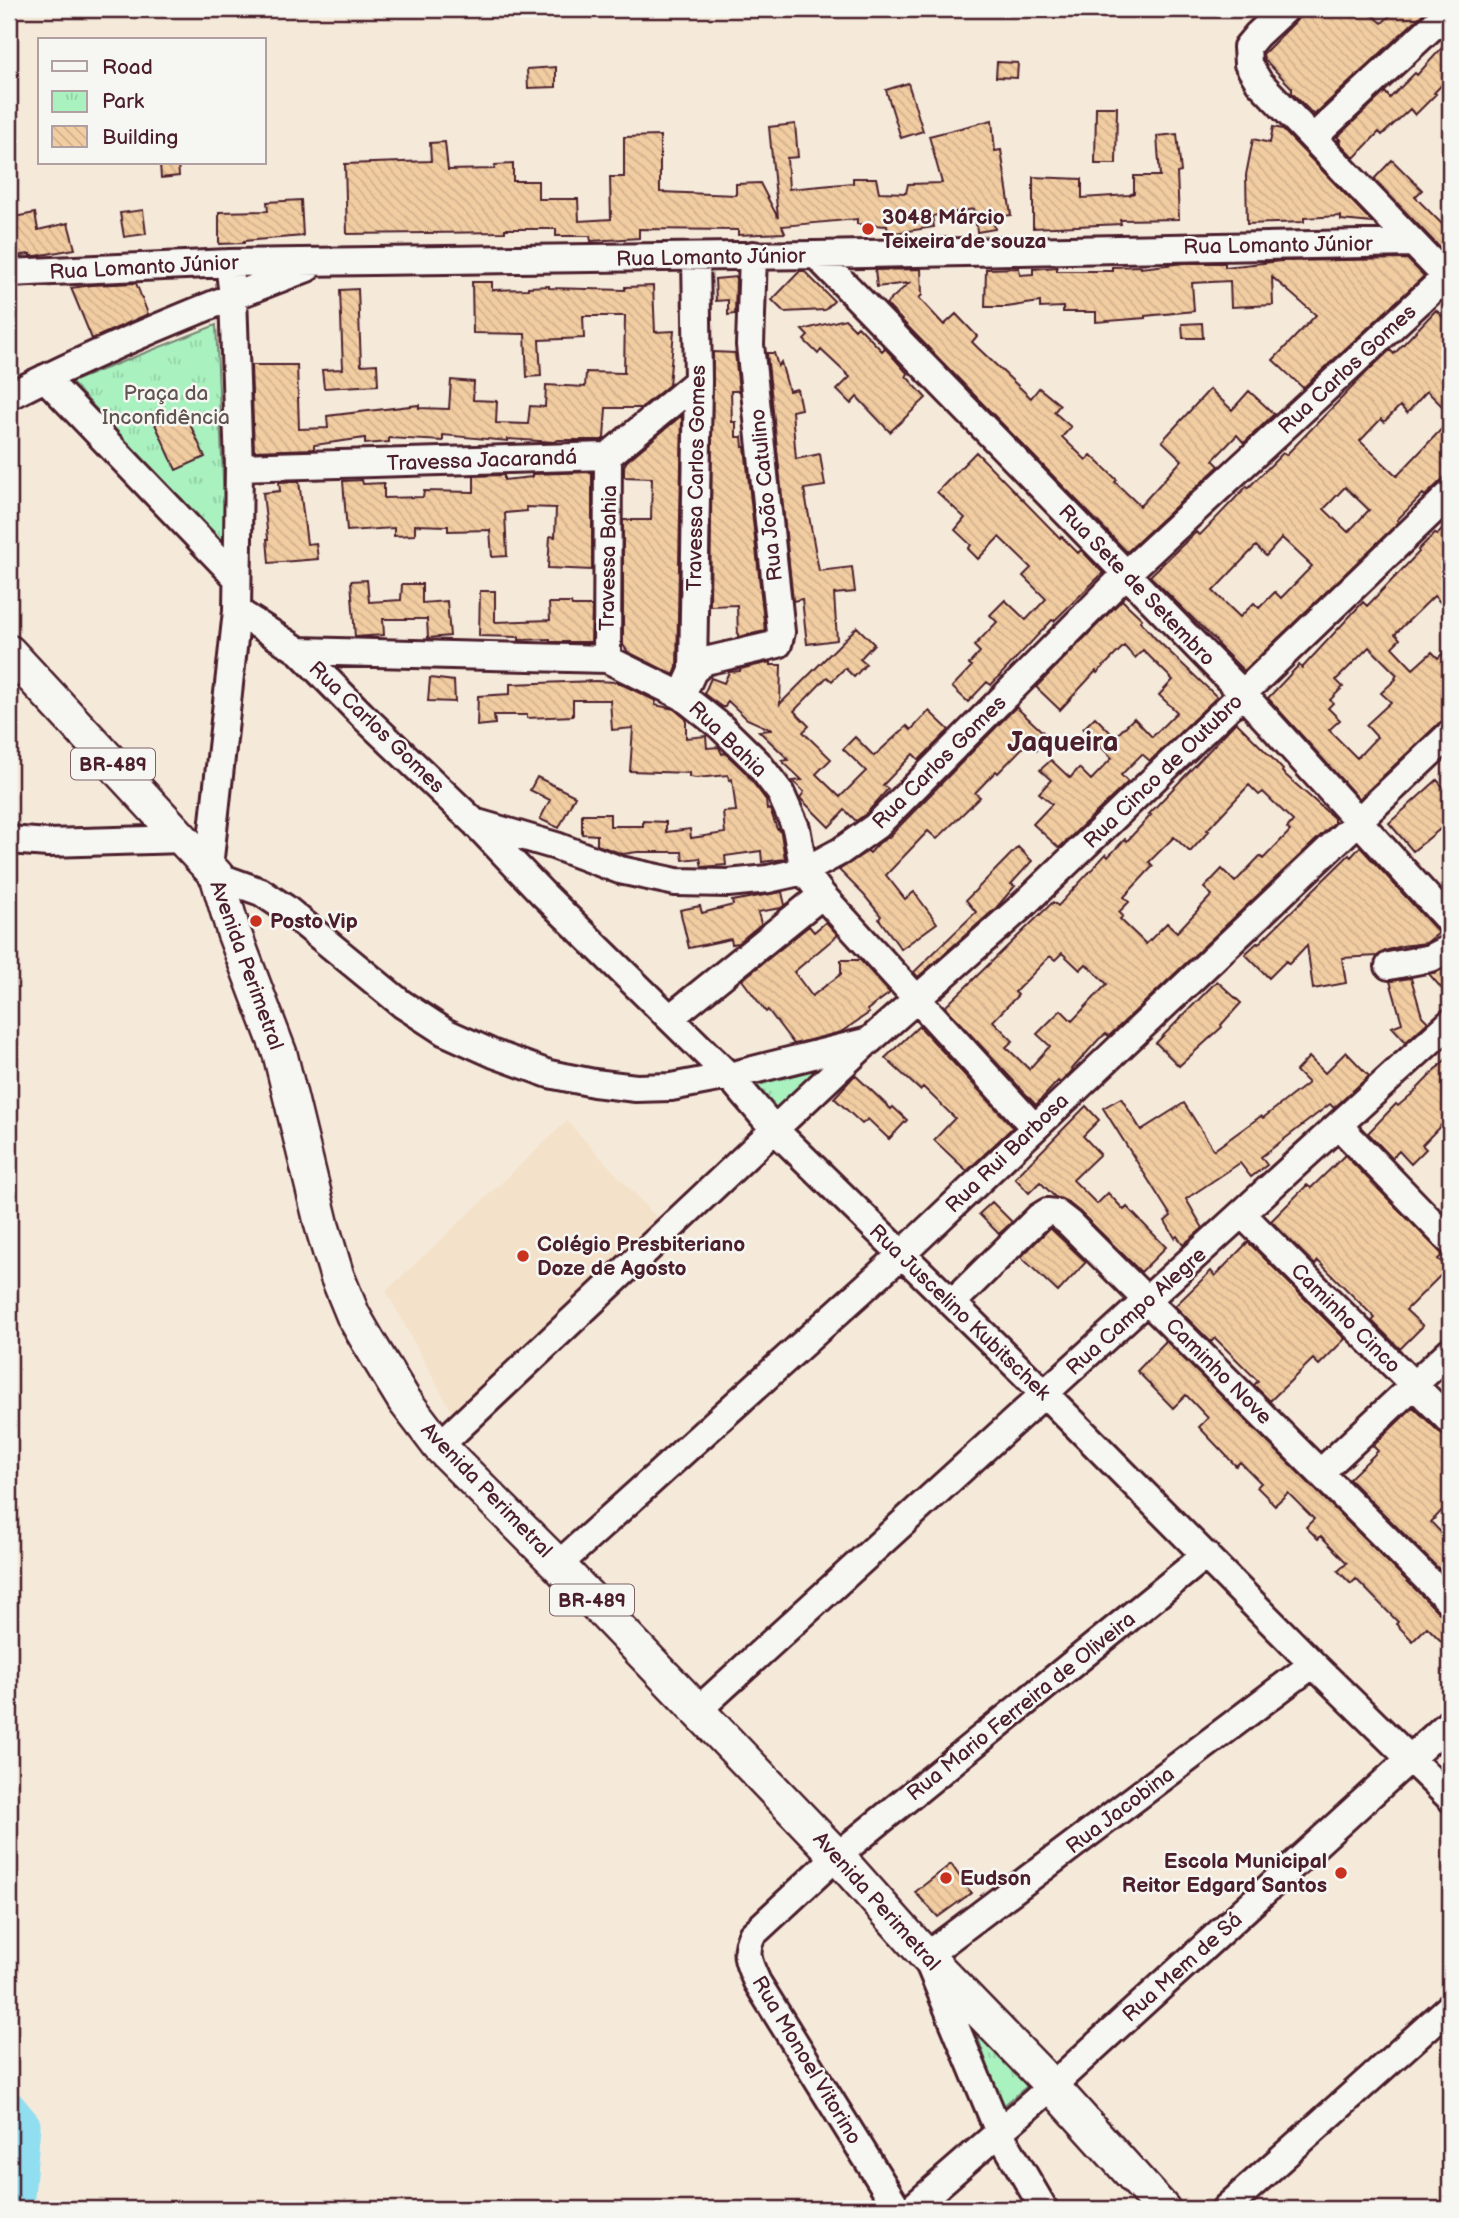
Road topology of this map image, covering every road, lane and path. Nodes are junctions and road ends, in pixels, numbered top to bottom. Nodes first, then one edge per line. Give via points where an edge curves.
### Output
1 (1285, 9) edge
2 (1450, 10) edge
3 (1313, 138) junction
4 (1413, 243) junction
5 (753, 255) junction
6 (816, 256) junction
7 (696, 257) junction
8 (229, 263) junction
9 (322, 263) junction
10 (9, 273) edge
11 (1449, 277) edge
12 (233, 296) junction
13 (45, 378) junction
14 (698, 381) junction
15 (9, 396) edge
16 (608, 457) junction
17 (239, 467) junction
18 (1450, 494) edge
19 (1125, 575) junction
20 (237, 578) junction
21 (237, 611) junction
22 (299, 651) junction
23 (9, 652) edge
24 (607, 659) junction
25 (692, 671) junction
26 (1243, 694) junction
27 (682, 696) junction
28 (1450, 734) edge
29 (1357, 821) junction
30 (474, 822) junction
31 (184, 839) junction
32 (9, 840) edge
33 (213, 871) junction
34 (804, 871) junction
35 (822, 895) junction
36 (1450, 922) edge
37 (1450, 948) edge
38 (1389, 966) dead end
39 (916, 1000) junction
40 (670, 1018) junction
41 (1450, 1023) edge
42 (869, 1041) junction
43 (729, 1076) junction
44 (1339, 1126) junction
45 (1034, 1127) junction
46 (775, 1130) junction
47 (1242, 1214) junction
48 (1450, 1241) edge
49 (901, 1255) junction
50 (1147, 1300) junction
51 (952, 1303) junction
52 (1450, 1350) edge
53 (1415, 1386) junction
54 (1045, 1394) junction
55 (1450, 1421) edge
56 (439, 1446) junction
57 (1321, 1472) junction
58 (1206, 1555) junction
59 (558, 1565) junction
60 (1450, 1602) edge
61 (1313, 1664) junction
62 (697, 1711) junction
63 (1450, 1722) edge
64 (1411, 1758) junction
65 (1450, 1798) edge
66 (837, 1856) junction
67 (926, 1956) junction
68 (1450, 2007) edge
69 (1052, 2085) junction
70 (999, 2132) junction
71 (898, 2209) edge
72 (911, 2209) edge
73 (1044, 2209) edge
74 (1163, 2209) edge
75 (1225, 2209) edge

1 - 3 street via 1247,47 1248,64 1259,82
2 - 3 street
3 - 4 street
4 - 6 street, Rua Lomanto Júnior
4 - 11 street
5 - 6 street, Rua Lomanto Júnior
5 - 7 street, Rua Lomanto Júnior
5 - 25 street, Rua João Catulino via 750,345 780,632 778,644 705,661
6 - 19 street, Rua Sete de Setembro
7 - 9 street, Rua Lomanto Júnior
7 - 14 street, Travessa Carlos Gomes
8 - 9 street, Rua Lomanto Júnior
8 - 10 street, Rua Lomanto Júnior
8 - 12 street
9 - 12 street
11 - 19 street, Rua Carlos Gomes
12 - 13 street
12 - 17 street
13 - 15 street
13 - 20 street
14 - 16 street, Travessa Jacarandá
14 - 25 street, Travessa Carlos Gomes
16 - 17 street, Travessa Jacarandá
16 - 24 street, Travessa Bahia
17 - 20 street
18 - 26 street, Rua Cinco de Outubro
19 - 26 street, Rua Sete de Setembro
19 - 34 street, Rua Carlos Gomes via 876,826
20 - 21 street
21 - 22 street, Rua Carlos Gomes
21 - 33 street
22 - 24 street, Rua Bahia
22 - 30 street, Rua Carlos Gomes
23 - 31 main road, Avenida Perimetral / BR-489
24 - 27 street, Rua Bahia
25 - 27 street, Travessa Carlos Gomes
26 - 29 street, Rua Sete de Setembro
26 - 39 street, Rua Cinco de Outubro
27 - 34 street, Rua Bahia via 757,762 780,792 796,828
28 - 29 street, Rua Rui Barbosa
29 - 36 street, Rua Sete de Setembro
29 - 45 street, Rua Rui Barbosa
30 - 34 street, Rua Carlos Gomes via 620,870 676,882 728,883
30 - 40 street, Rua Juscelino Kubitschek
31 - 32 street
31 - 33 main road, Avenida Perimetral / BR-489
33 - 43 street, Rua Cinco de Outubro via 261,892 402,1004 445,1032 494,1054 549,1074 636,1088
33 - 56 main road, Avenida Perimetral / BR-489 via 280,1054 337,1276 368,1341
34 - 35 street, Rua Bahia
35 - 39 street, Rua Bahia
35 - 40 street
37 - 38 street via 1431,958
39 - 42 street, Rua Cinco de Outubro
39 - 45 street, Rua Bahia
40 - 43 street, Rua Juscelino Kubitschek
41 - 44 street, Rua Campo Alegre
42 - 43 street, Rua Cinco de Outubro
42 - 46 street, Rua Cinco de Outubro
43 - 46 street, Rua Juscelino Kubitschek
44 - 47 street, Rua Campo Alegre
44 - 48 street
45 - 49 street, Rua Rui Barbosa
46 - 49 street, Rua Juscelino Kubitschek
46 - 56 street, Rua Cinco de Outubro
47 - 50 street, Rua Campo Alegre
47 - 53 street, Caminho Cinco
49 - 51 street, Rua Juscelino Kubitschek
49 - 59 street, Rua Rui Barbosa
50 - 51 street, Caminho Nove via 1069,1223 1047,1212
50 - 54 street, Rua Campo Alegre
50 - 57 street, Caminho Nove
51 - 54 street, Rua Juscelino Kubitschek
52 - 53 street
53 - 55 street, Caminho Cinco
53 - 57 street
54 - 58 street, Rua Juscelino Kubitschek
54 - 62 street, Rua Campo Alegre
56 - 59 main road, Avenida Perimetral / BR-489
57 - 60 street, Caminho Nove
58 - 61 street, Rua Juscelino Kubitschek
58 - 66 street, Rua Mario Ferreira de Oliveira
59 - 62 main road, Avenida Perimetral / BR-489
61 - 64 street, Rua Juscelino Kubitschek
61 - 67 street, Rua Jacobina
62 - 66 main road, Avenida Perimetral / BR-489
63 - 64 street, Rua Mem de Sá
64 - 65 street, Rua Juscelino Kubitschek
64 - 69 street, Rua Mem de Sá
66 - 67 main road, Avenida Perimetral / BR-489
66 - 71 street, Rua Monoel Vitorino via 752,1935 747,1946 749,1962
67 - 69 main road, Avenida Perimetral / BR-489
67 - 70 street
68 - 75 street
69 - 70 street, Rua Mem de Sá
69 - 74 main road, Avenida Perimetral / BR-489
70 - 72 street, Rua Mem de Sá
70 - 73 street

